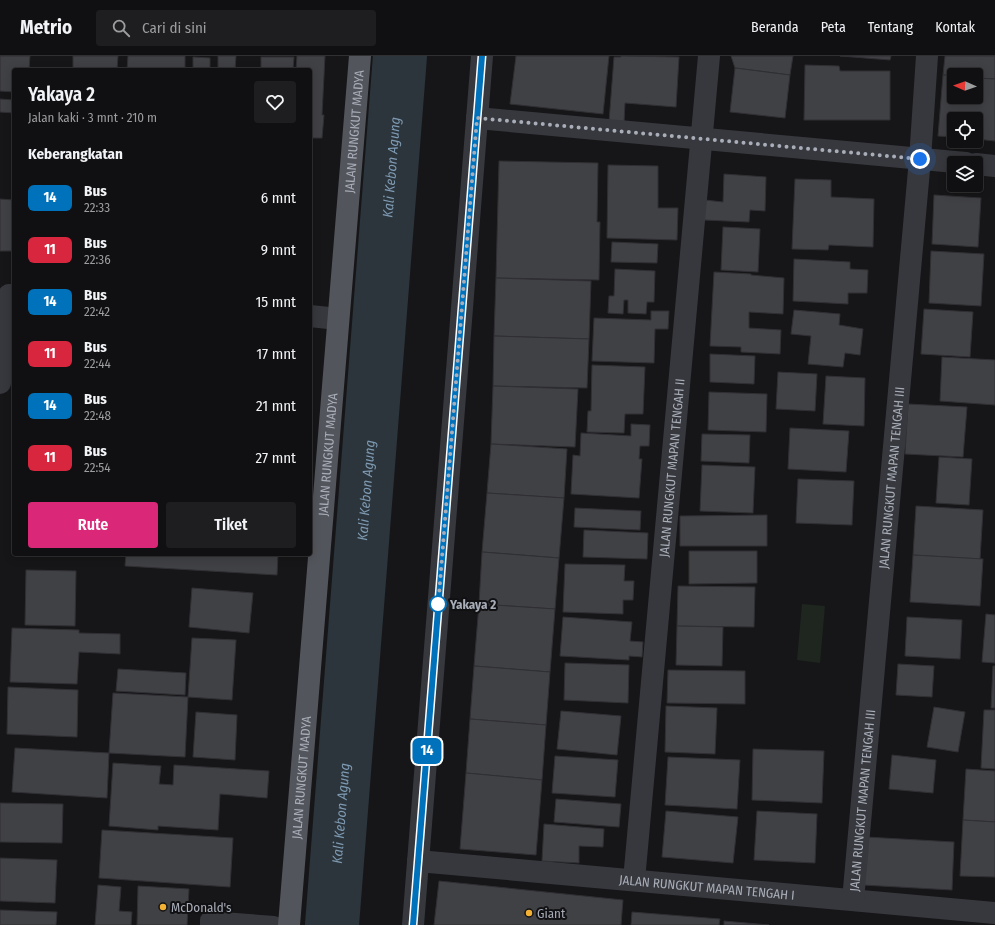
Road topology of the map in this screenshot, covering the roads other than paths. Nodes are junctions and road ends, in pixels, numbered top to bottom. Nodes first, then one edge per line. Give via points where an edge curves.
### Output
1 (360, 56) edge
2 (482, 56) edge
3 (709, 56) edge
4 (927, 56) edge
5 (477, 118) junction
6 (702, 139) junction
7 (920, 159) junction
8 (947, 161) edge
9 (983, 165) edge
10 (995, 166) edge
11 (8, 295) edge
12 (312, 316) edge
13 (338, 319) junction
14 (0, 383) edge
15 (418, 861) junction
16 (634, 880) junction
17 (852, 900) junction
18 (995, 913) edge
19 (209, 923) edge
20 (274, 925) edge
21 (289, 925) edge
22 (413, 925) edge

1 - 13 main road, JALAN RUNGKUT MADYA
2 - 5 street
3 - 6 street, JALAN RUNGKUT MAPAN TENGAH II
4 - 7 street, JALAN RUNGKUT MAPAN TENGAH III
5 - 6 street
5 - 15 street
6 - 7 street
6 - 16 street, JALAN RUNGKUT MAPAN TENGAH II
7 - 8 street
7 - 17 street, JALAN RUNGKUT MAPAN TENGAH III
9 - 10 street
11 - 14 street
12 - 13 street
13 - 21 main road, JALAN RUNGKUT MADYA
15 - 16 street, JALAN RUNGKUT MAPAN TENGAH I
15 - 22 street
16 - 17 street, JALAN RUNGKUT MAPAN TENGAH I
17 - 18 street, JALAN RUNGKUT MAPAN TENGAH I
19 - 20 lane

